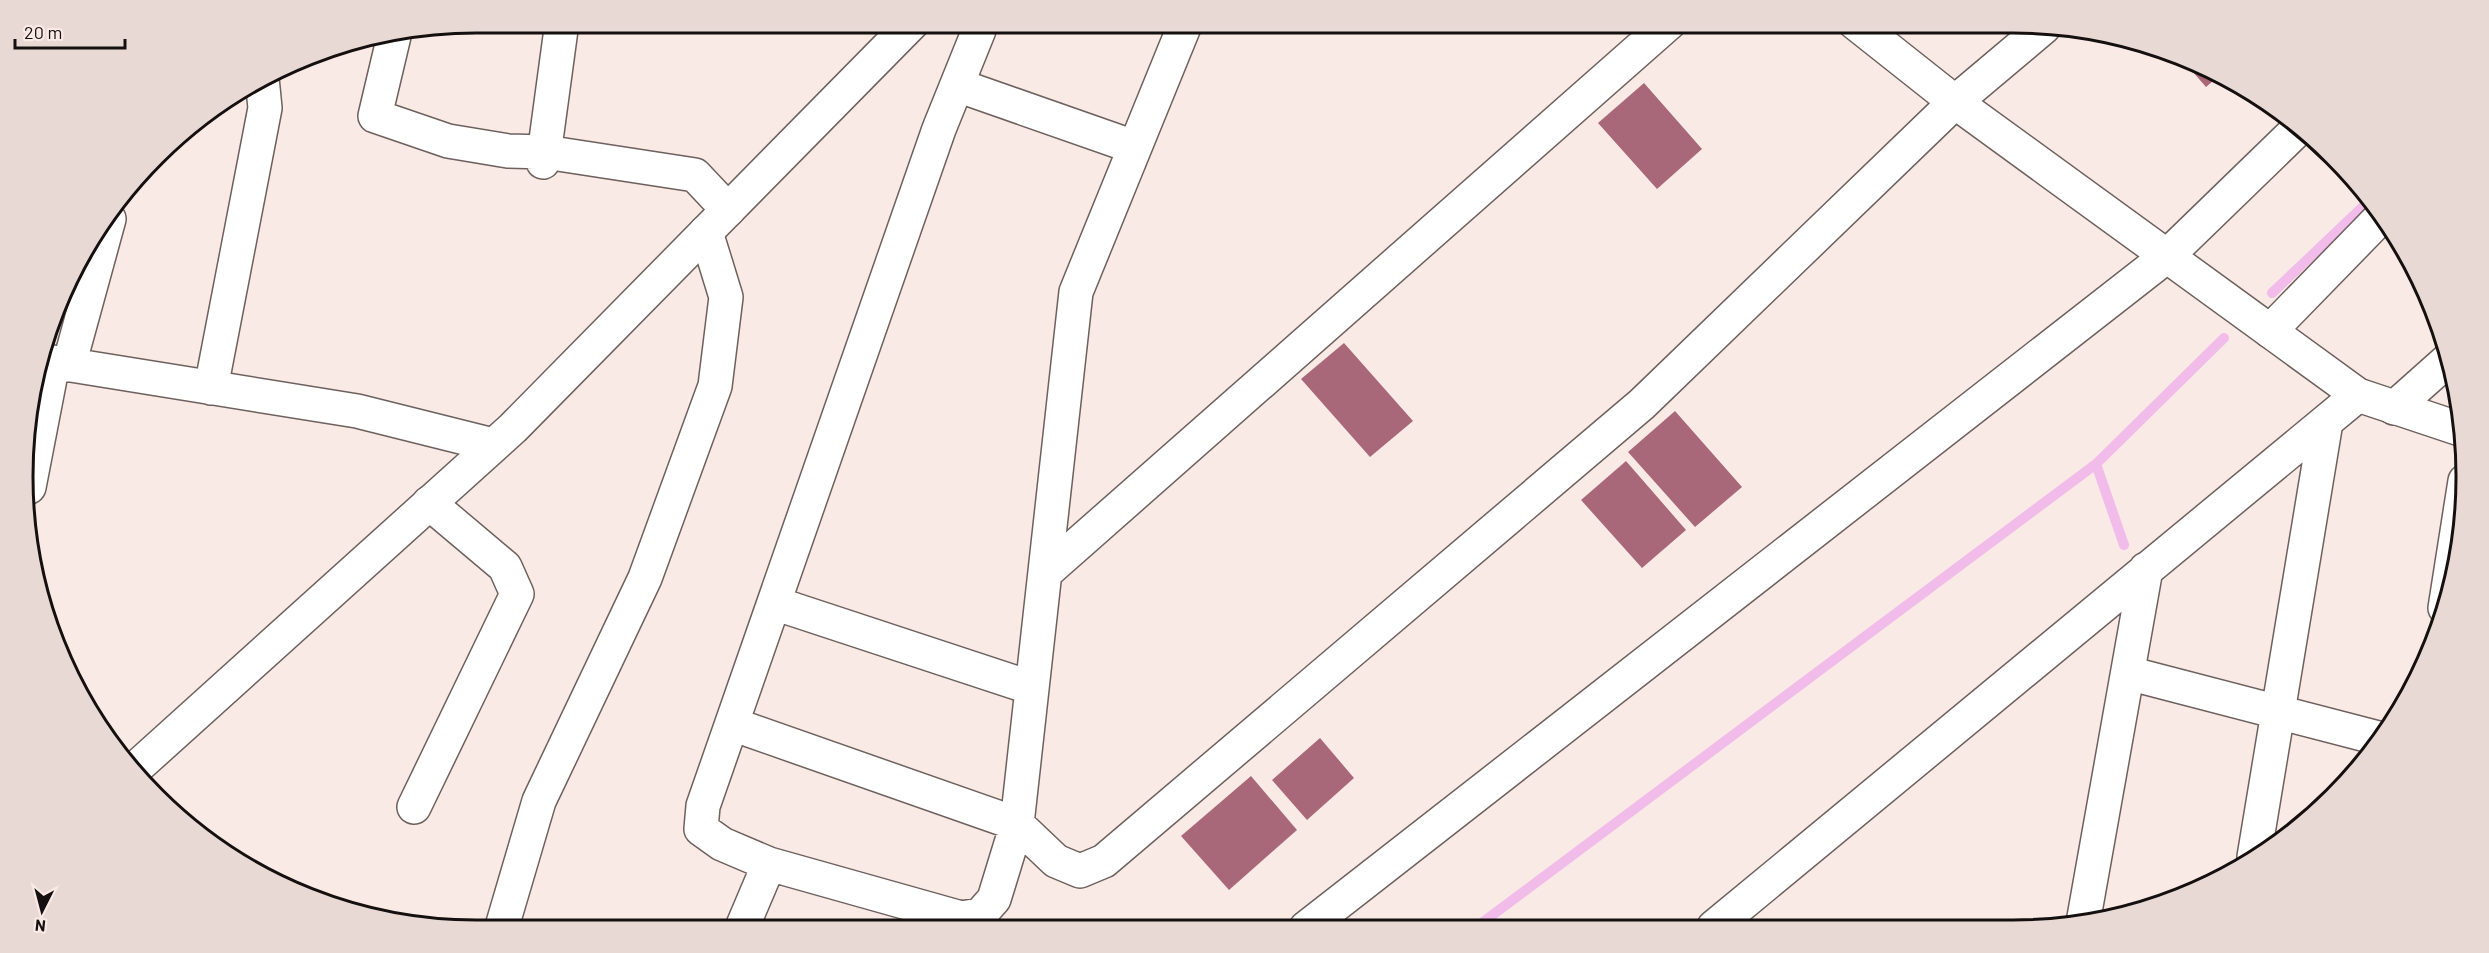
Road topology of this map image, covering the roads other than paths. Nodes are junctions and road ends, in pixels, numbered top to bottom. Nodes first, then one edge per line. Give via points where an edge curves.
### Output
1 (561, 33) edge
2 (902, 33) edge
3 (978, 33) edge
4 (1181, 33) edge
5 (1658, 33) edge
6 (1868, 33) edge
7 (2036, 34) edge
8 (393, 42) edge
9 (957, 85) junction
10 (263, 88) edge
11 (1955, 102) junction
12 (2293, 134) edge
13 (1134, 147) junction
14 (544, 157) junction
15 (717, 221) junction
16 (2376, 223) edge
17 (100, 242) edge
18 (2167, 256) junction
19 (2270, 331) junction
20 (54, 363) edge
21 (2442, 365) edge
22 (211, 388) junction
23 (2358, 395) junction
24 (2394, 408) junction
25 (2326, 422) junction
26 (2453, 427) edge
27 (494, 445) junction
28 (33, 465) edge
29 (429, 503) junction
30 (2146, 569) junction
31 (1045, 573) junction
32 (774, 603) junction
33 (2128, 673) junction
34 (1032, 688) junction
35 (2278, 712) junction
36 (732, 724) junction
37 (2371, 736) edge
38 (140, 765) edge
39 (414, 807) dead end
40 (1017, 824) junction
41 (2256, 847) edge
42 (769, 864) junction
43 (2085, 913) edge
44 (504, 920) edge
45 (745, 920) edge
46 (976, 920) edge
47 (989, 920) edge
48 (1316, 920) edge
49 (1722, 920) edge

1 - 14 street
2 - 15 street
3 - 9 street
4 - 13 street
5 - 31 street
6 - 11 street
7 - 11 street
8 - 14 street via 375,116 448,141
9 - 13 street
9 - 32 street
10 - 22 street via 265,108
11 - 18 street
11 - 40 street via 1642,404 1104,861 1080,871 1056,861
12 - 18 street
13 - 31 street via 1076,292
14 - 15 street via 695,175
15 - 27 street
15 - 44 street via 726,297 715,386 645,578 539,801
16 - 19 street
17 - 20 street
18 - 19 street
18 - 48 street
19 - 23 street
20 - 22 street
20 - 28 street
21 - 24 street
22 - 27 street via 357,411
23 - 24 street
23 - 25 street
24 - 26 street
25 - 30 street
25 - 35 street
27 - 29 street
29 - 38 street
29 - 39 street via 505,567 517,594
30 - 33 street
30 - 49 street
31 - 34 street
32 - 34 street
32 - 36 street
33 - 35 street
33 - 43 street
34 - 40 street
35 - 37 street
35 - 41 street
36 - 40 street
36 - 42 street via 703,806 701,829 722,844
40 - 47 street
42 - 45 street
42 - 46 street

